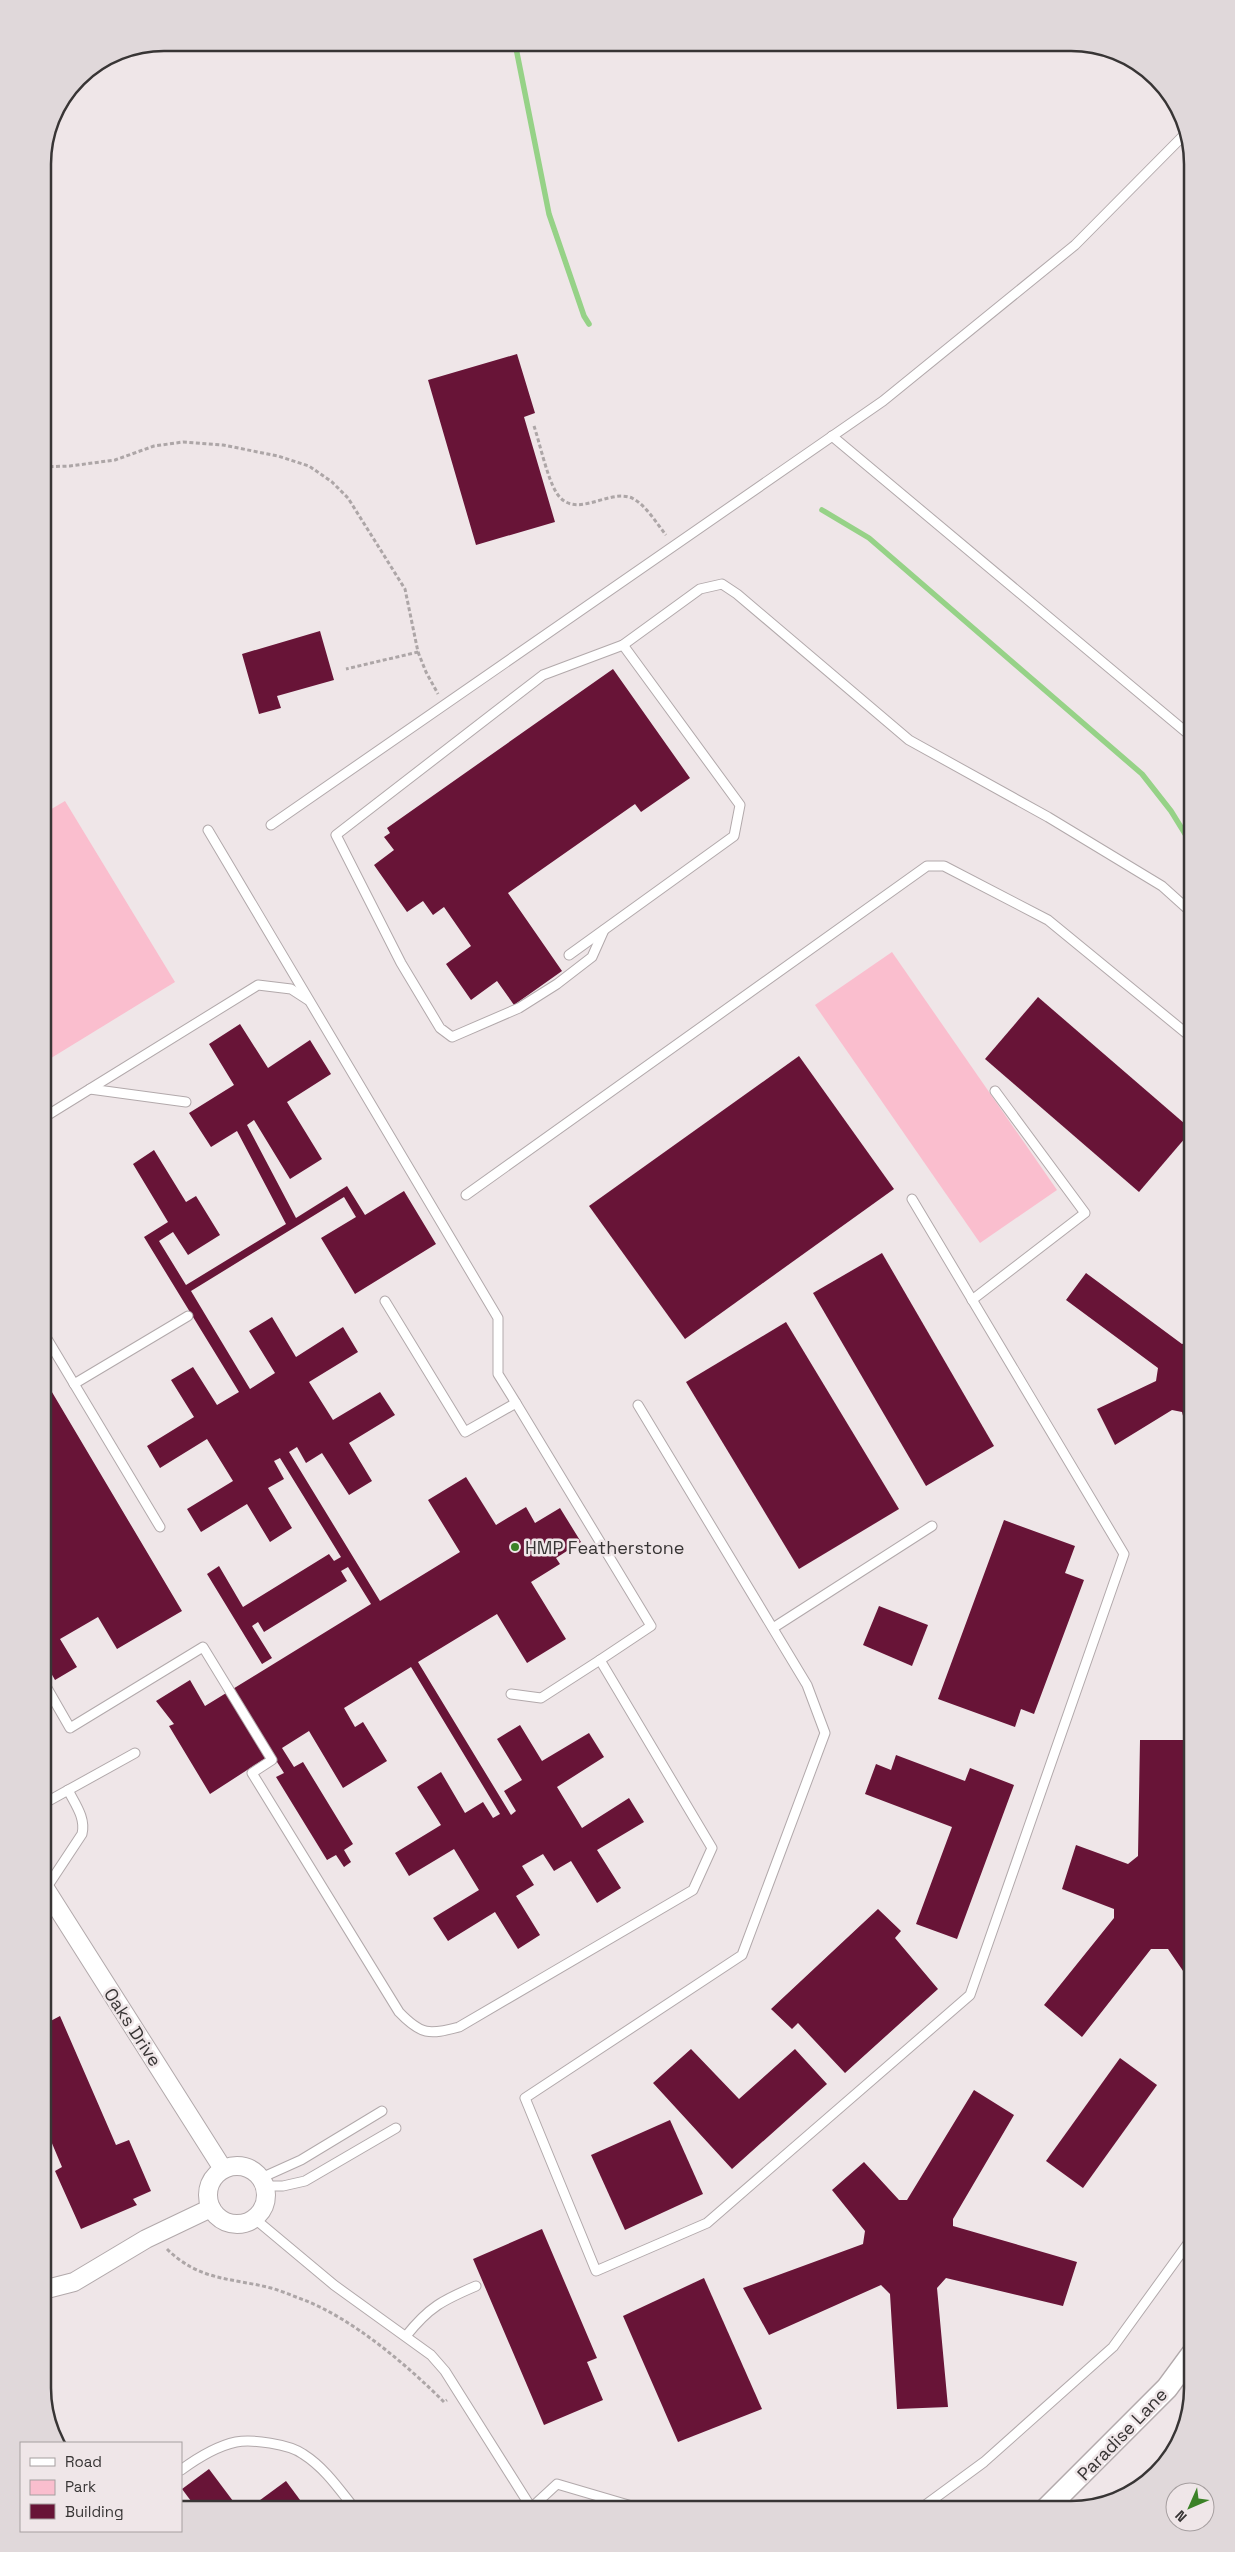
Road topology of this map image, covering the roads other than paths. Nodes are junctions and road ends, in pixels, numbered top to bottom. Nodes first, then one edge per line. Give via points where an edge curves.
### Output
1 (1181, 138) edge
2 (832, 436) junction
3 (623, 645) junction
4 (1184, 730) edge
5 (272, 825) dead end
6 (208, 830) dead end
7 (1184, 906) edge
8 (604, 930) junction
9 (569, 955) dead end
10 (310, 1001) junction
11 (1184, 1031) edge
12 (90, 1089) junction
13 (995, 1091) dead end
14 (186, 1102) dead end
15 (51, 1113) edge
16 (466, 1194) dead end
17 (912, 1199) dead end
18 (972, 1300) junction
19 (384, 1301) dead end
20 (188, 1316) dead end
21 (51, 1345) edge
22 (74, 1384) junction
23 (516, 1403) junction
24 (638, 1405) dead end
25 (932, 1526) dead end
26 (160, 1527) dead end
27 (773, 1628) junction
28 (600, 1660) junction
29 (510, 1694) dead end
30 (51, 1696) edge
31 (135, 1753) dead end
32 (68, 1790) junction
33 (51, 1800) edge
34 (51, 1877) edge
35 (51, 1898) edge
36 (382, 2111) dead end
37 (396, 2128) dead end
38 (223, 2169) junction
39 (263, 2182) junction
40 (211, 2208) junction
41 (255, 2219) junction
42 (1184, 2249) edge
43 (476, 2286) dead end
44 (51, 2288) edge
45 (406, 2336) junction
46 (1184, 2365) edge
47 (182, 2469) edge
48 (349, 2501) edge
49 (527, 2501) edge
50 (540, 2501) edge
51 (615, 2501) edge
52 (932, 2501) edge
53 (1055, 2501) edge

1 - 2 lane via 1075,245 882,401
2 - 4 lane
2 - 5 lane
3 - 7 lane via 700,589 722,584 738,594 909,740 1162,886
3 - 8 lane via 740,805 734,836
3 - 8 lane via 543,675 336,835 401,963 440,1028 452,1037 520,1008 557,984 592,957
6 - 10 lane
8 - 9 lane
10 - 12 lane via 291,988 258,985
10 - 23 lane via 498,1318 498,1374
11 - 16 lane via 1048,920 944,866 927,866
12 - 14 lane
12 - 15 lane
13 - 18 lane via 1085,1213
17 - 18 lane
18 - 27 lane via 1124,1554 970,1995 707,2223 596,2271 525,2098 742,1955 825,1732 807,1685
19 - 23 lane via 465,1432
20 - 22 lane
21 - 22 lane
22 - 26 lane
23 - 28 lane via 651,1626
24 - 27 lane
25 - 27 lane
28 - 29 lane via 541,1698
28 - 30 lane via 712,1848 693,1890 459,2027 433,2034 414,2028 399,2012 252,1773 272,1760 203,1647 70,1728
31 - 32 lane
32 - 33 lane
32 - 34 lane via 84,1825 82,1834
35 - 38 street, Oaks Drive
36 - 39 lane
37 - 39 lane via 305,2181 282,2186
38 - 39 street via 231,2166 248,2168
38 - 40 street via 211,2181 208,2190
39 - 41 street via 265,2206
40 - 41 street via 216,2215 232,2224
40 - 44 street via 155,2234 74,2282
41 - 45 lane via 334,2285
42 - 52 lane via 1113,2347 984,2462
43 - 45 lane via 423,2314
45 - 49 lane via 431,2355
46 - 53 street, Paradise Lane via 1167,2388
47 - 48 lane via 196,2459 236,2442 270,2443 302,2453 328,2474
50 - 51 lane via 557,2484

